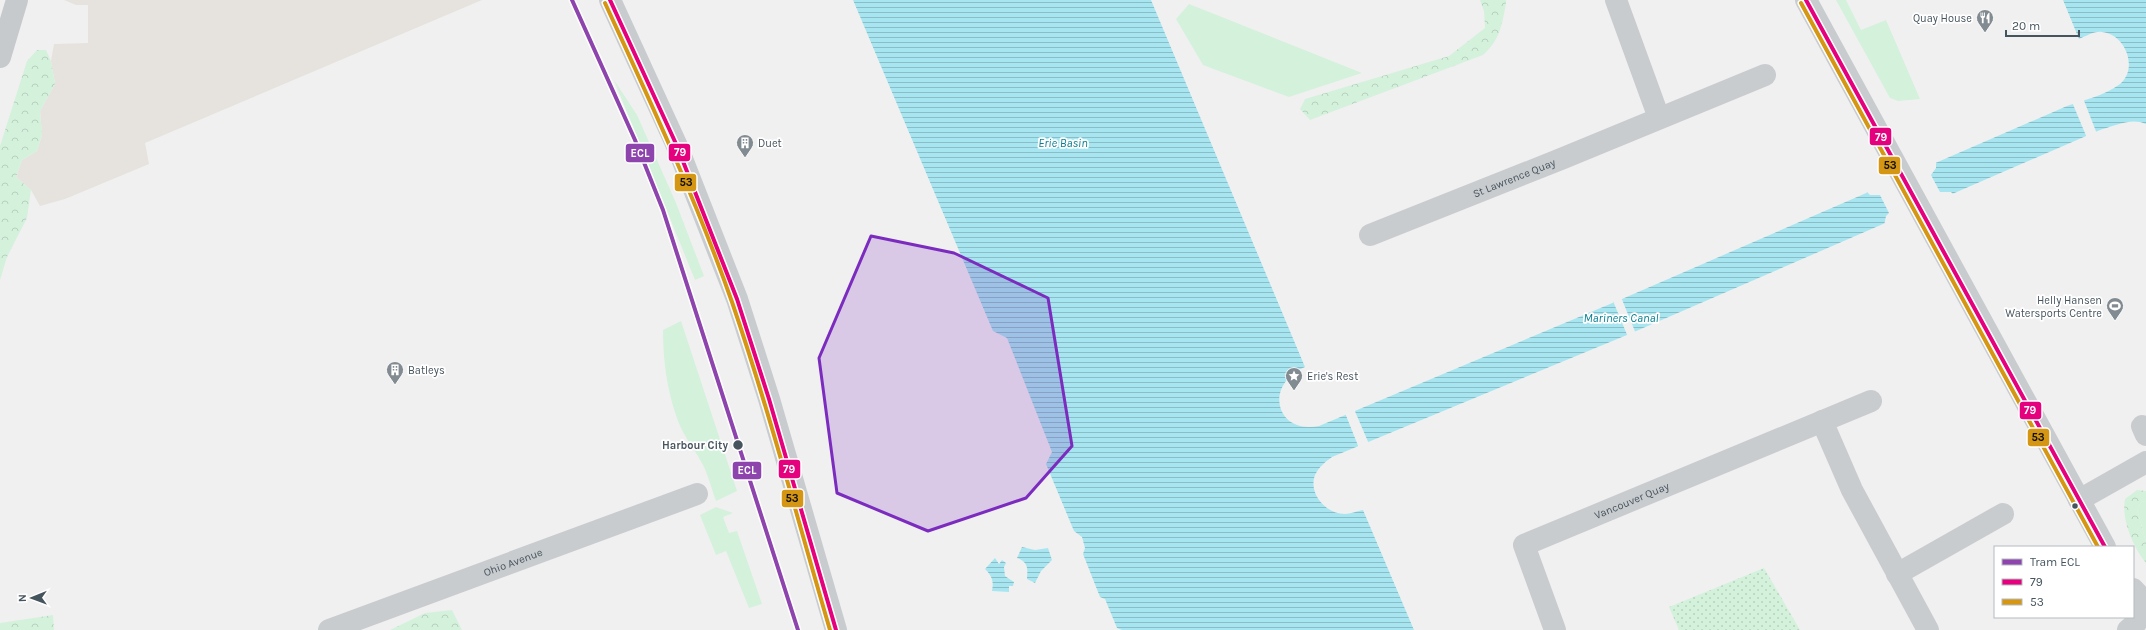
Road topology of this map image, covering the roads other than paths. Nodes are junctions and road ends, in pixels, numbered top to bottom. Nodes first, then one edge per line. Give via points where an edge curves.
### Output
1 (17, 0) edge
2 (610, 0) edge
3 (1616, 0) edge
4 (1806, 0) edge
5 (0, 57) edge
6 (1765, 75) dead end
7 (1659, 118) junction
8 (1370, 235) dead end
9 (1871, 401) dead end
10 (1822, 422) junction
11 (2146, 462) edge
12 (697, 494) dead end
13 (2079, 500) junction
14 (2003, 514) dead end
15 (2104, 546) edge
16 (1897, 574) junction
17 (2134, 590) edge
18 (2146, 605) edge
19 (329, 630) edge
20 (836, 630) edge
21 (1555, 630) edge
22 (1928, 630) edge
23 (2128, 630) edge

1 - 5 main road
2 - 20 street via 677,146 737,299 769,399
3 - 7 street
4 - 13 street
6 - 7 street, St Lawrence Quay
7 - 8 street, St Lawrence Quay
9 - 10 street, Vancouver Quay
10 - 16 street via 1852,490
10 - 21 street, Vancouver Quay via 1524,545
11 - 13 street
12 - 19 street, Ohio Avenue
13 - 15 street
14 - 16 street
16 - 22 street
17 - 18 street
18 - 23 street via 2136,623

